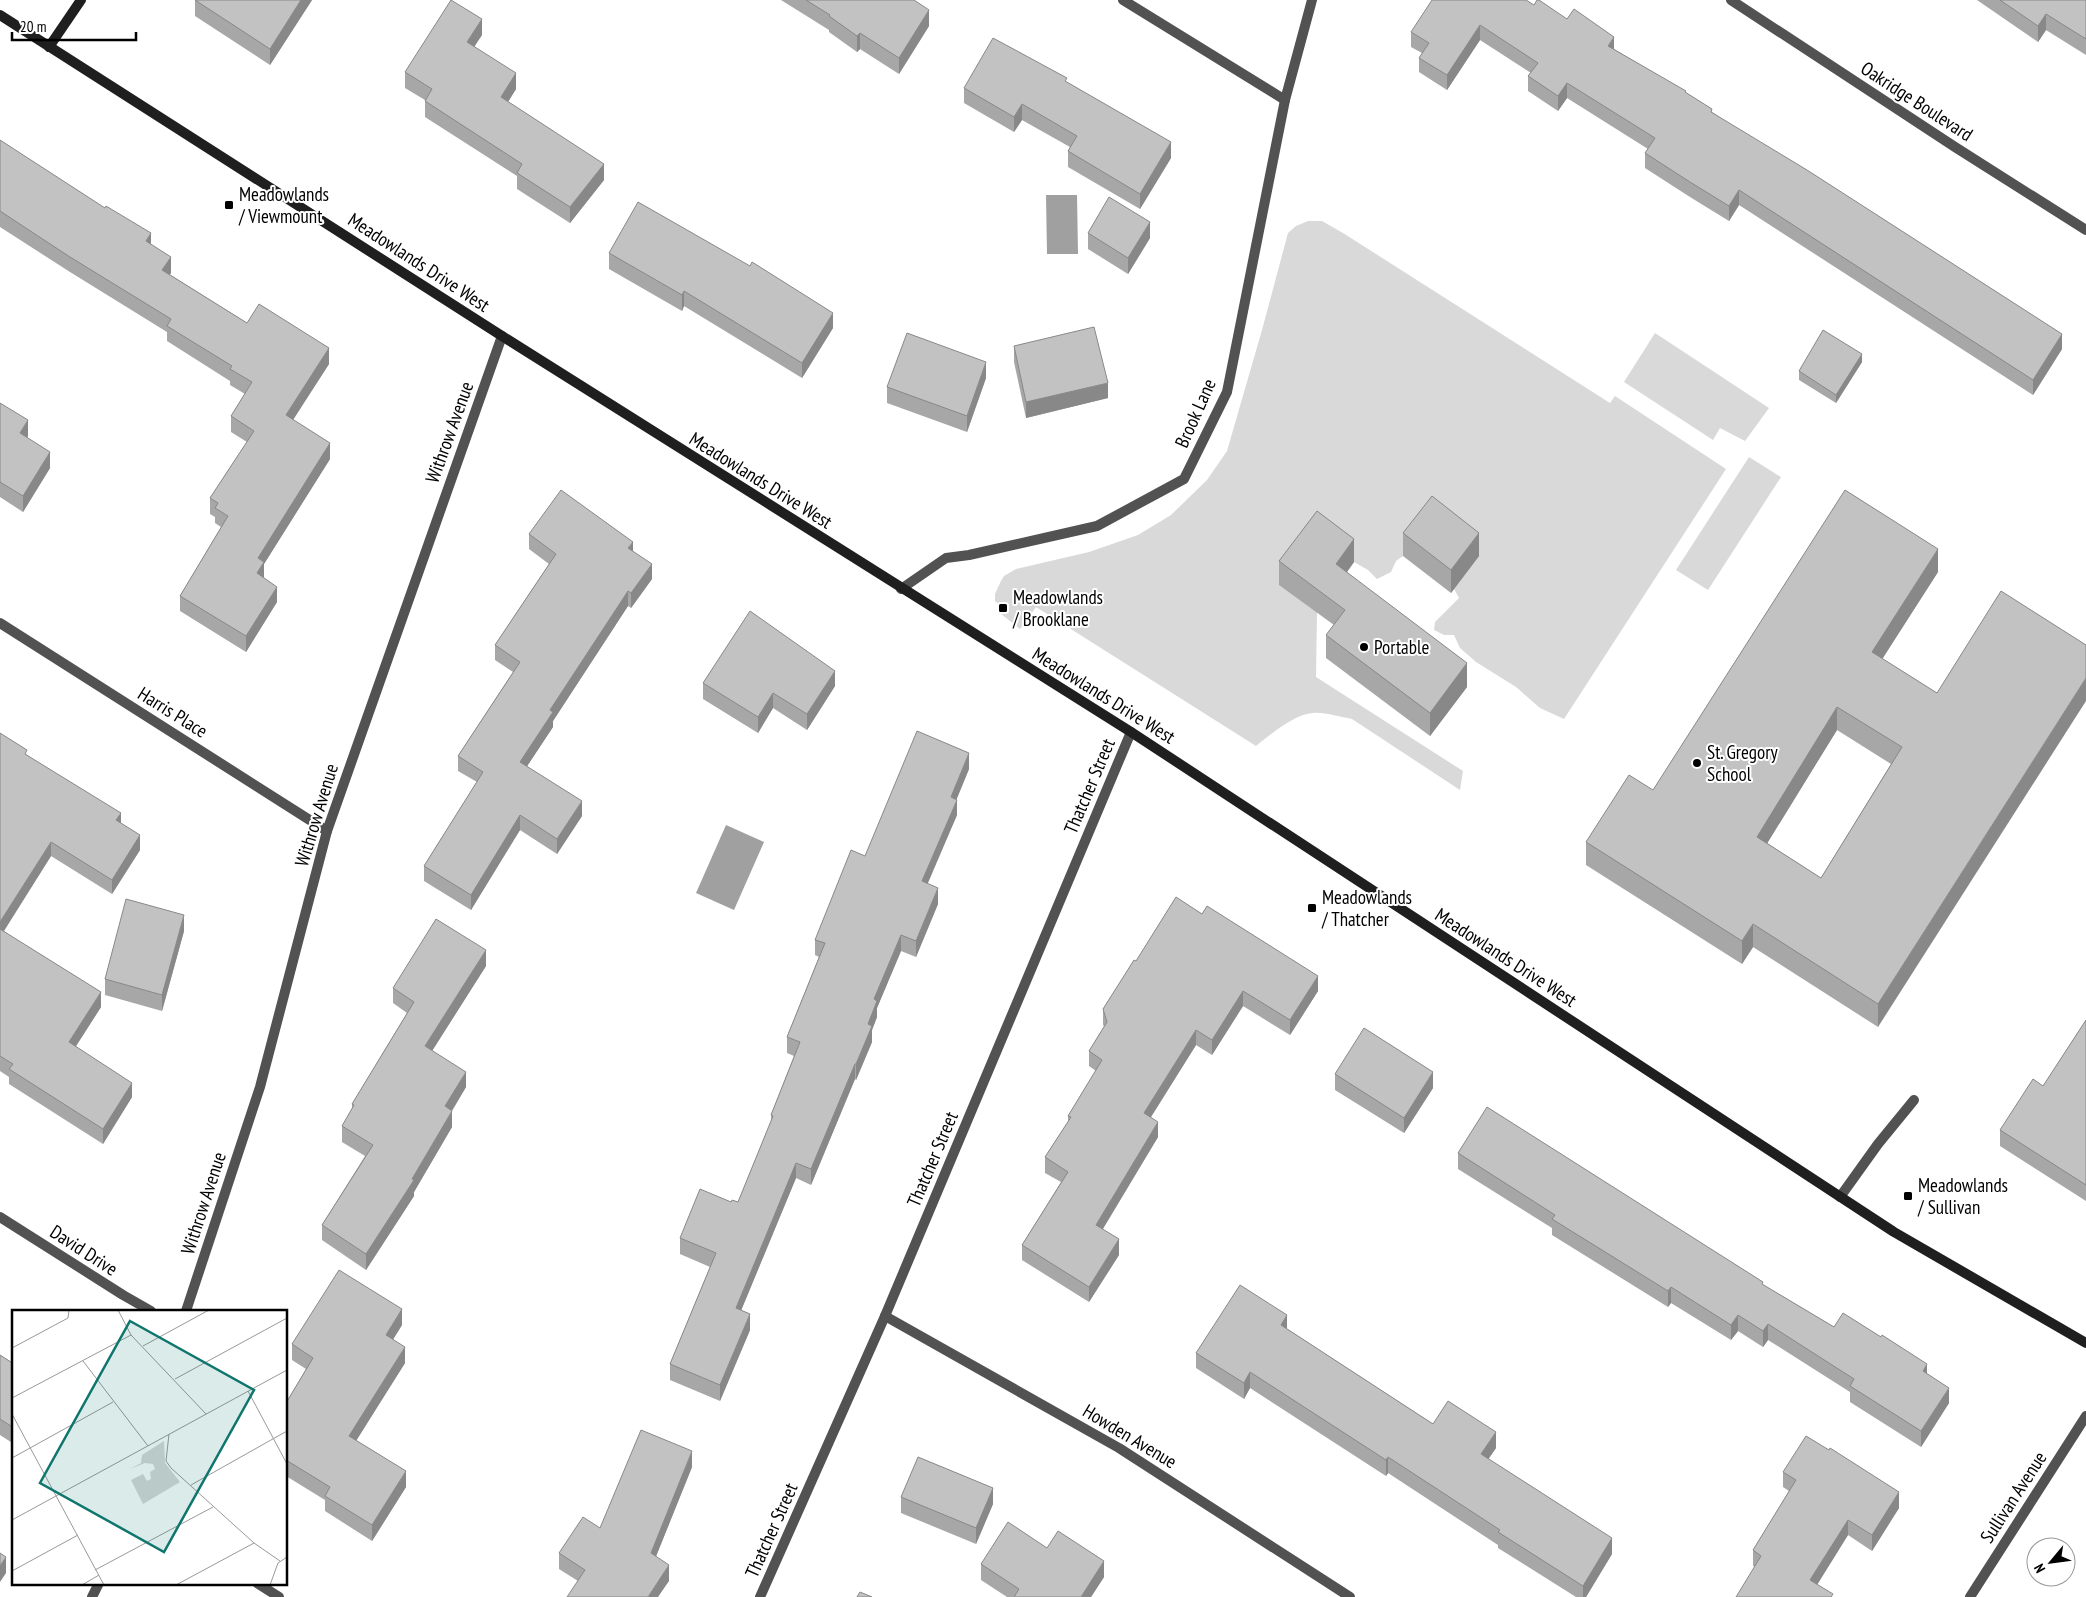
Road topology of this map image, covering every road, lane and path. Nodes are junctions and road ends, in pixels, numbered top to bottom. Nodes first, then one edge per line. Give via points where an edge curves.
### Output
1 (81, 0) edge
2 (1123, 0) edge
3 (1312, 0) edge
4 (1731, 0) edge
5 (0, 15) edge
6 (49, 47) junction
7 (1285, 100) junction
8 (2086, 230) edge
9 (502, 336) junction
10 (901, 588) junction
11 (0, 623) edge
12 (1131, 732) junction
13 (327, 831) junction
14 (1914, 1100) dead end
15 (1840, 1197) junction
16 (0, 1217) edge
17 (149, 1310) edge
18 (186, 1310) edge
19 (885, 1316) junction
20 (2086, 1343) edge
21 (2086, 1416) edge
22 (98, 1584) edge
23 (258, 1584) edge
24 (92, 1597) edge
25 (278, 1597) edge
26 (760, 1597) edge
27 (1350, 1597) edge
28 (1970, 1597) edge

1 - 6 main road
2 - 7 street
3 - 7 street, Brook Lane
4 - 8 street, Oakridge Boulevard
5 - 6 main road, Meadowlands Drive West
6 - 9 main road, Meadowlands Drive West
7 - 10 street, Brook Lane via 1227,392 1184,479 1097,526 946,558
9 - 10 main road, Meadowlands Drive West
9 - 13 street, Withrow Avenue
10 - 12 main road, Meadowlands Drive West
11 - 13 street, Harris Place
12 - 15 main road, Meadowlands Drive West
12 - 19 street, Thatcher Street
13 - 18 street, Withrow Avenue via 260,1087
14 - 15 street
15 - 20 main road, Meadowlands Drive West via 1894,1232
16 - 17 street, David Drive
19 - 26 street, Thatcher Street
19 - 27 street, Howden Avenue via 1119,1448
21 - 28 street, Sullivan Avenue
22 - 24 street
23 - 25 street

